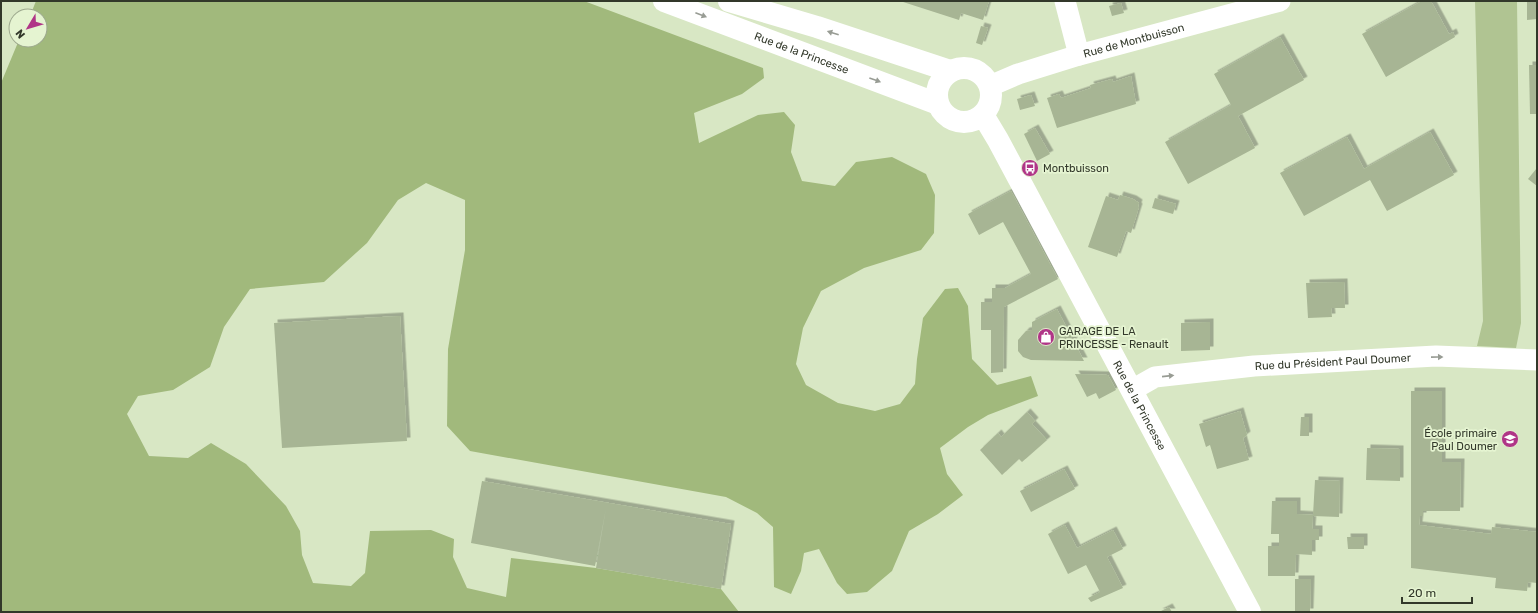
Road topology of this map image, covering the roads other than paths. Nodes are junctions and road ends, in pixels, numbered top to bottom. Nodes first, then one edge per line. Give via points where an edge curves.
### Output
1 (664, 1) edge
2 (729, 1) edge
3 (1064, 1) edge
4 (1280, 1) edge
5 (857, 40) junction
6 (1079, 55) junction
7 (846, 69) junction
8 (950, 71) junction
9 (990, 86) junction
10 (938, 104) junction
11 (983, 115) junction
12 (1537, 360) edge
13 (1132, 390) junction
14 (1250, 612) edge

1 -> 7 street, Rue de la Princesse
5 -> 2 street
3 - 6 street
4 - 6 street, Rue de Montbuisson
5 - 7 street
5 - 8 street
6 - 9 street, Rue de Montbuisson via 1018,74
7 -> 10 street, Rue de la Princesse
8 - 9 street via 965,67 973,69 980,73
8 - 10 street via 937,89
9 - 11 street via 991,101
10 - 11 street via 942,112 958,122 975,120
11 - 13 street, Rue de la Princesse
13 -> 12 street, Rue du Président Paul Doumer via 1155,377 1254,366 1436,356
13 - 14 street, Rue de la Princesse

